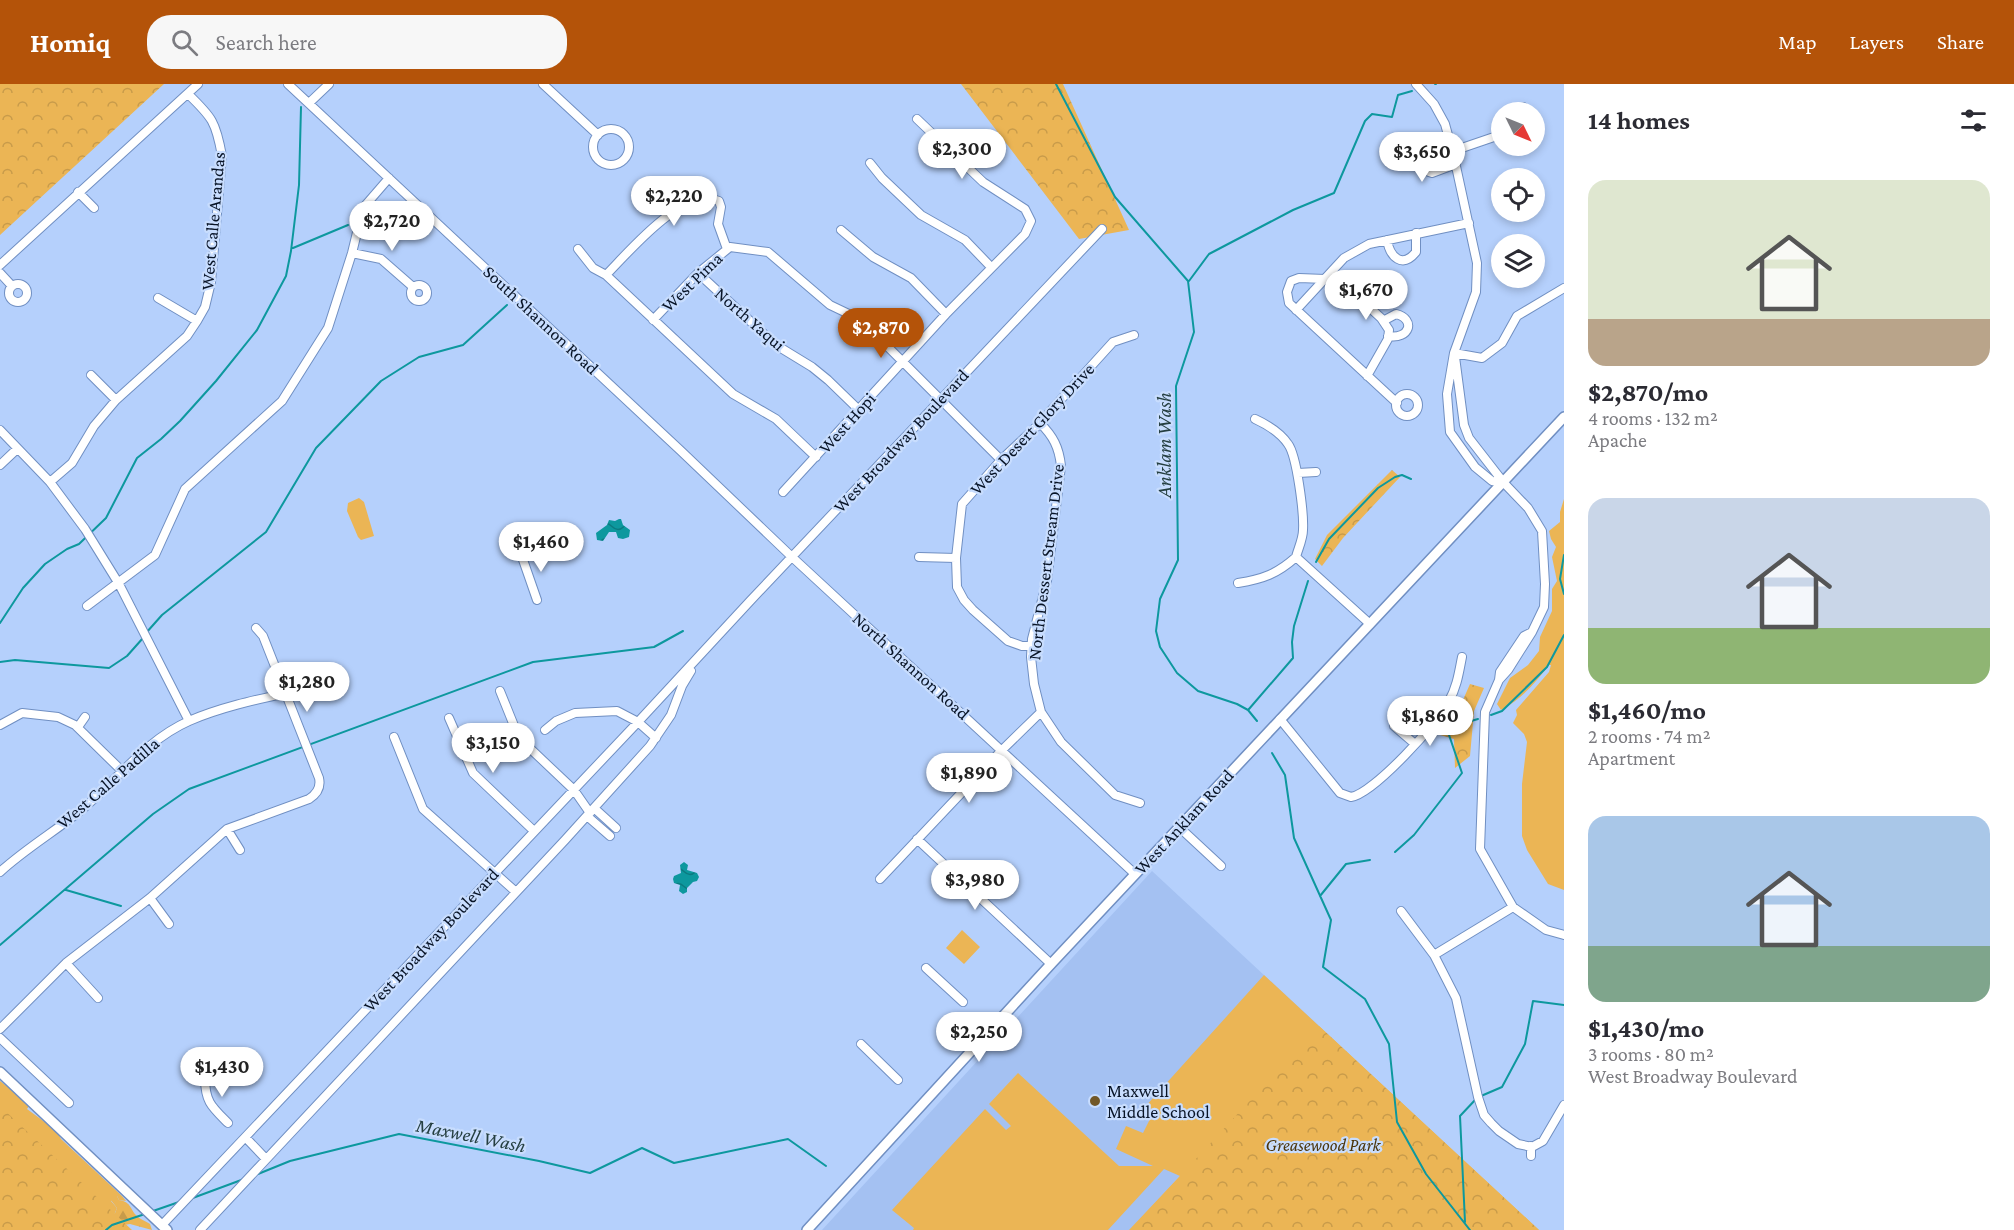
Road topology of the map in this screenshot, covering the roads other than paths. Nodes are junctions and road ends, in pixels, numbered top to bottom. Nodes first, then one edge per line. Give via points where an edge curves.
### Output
1 (198, 84) edge
2 (288, 84) edge
3 (329, 84) edge
4 (543, 84) edge
5 (1416, 84) edge
6 (188, 94) junction
7 (309, 102) junction
8 (917, 119) dead end
9 (598, 135) junction
10 (1491, 138) edge
11 (1452, 149) junction
12 (870, 163) dead end
13 (1456, 164) junction
14 (389, 178) junction
15 (78, 192) junction
16 (93, 208) dead end
17 (1469, 223) junction
18 (1102, 229) dead end
19 (841, 230) dead end
20 (1416, 233) junction
21 (1387, 240) junction
22 (578, 249) dead end
23 (728, 249) junction
24 (352, 253) junction
25 (0, 265) edge
26 (992, 267) junction
27 (0, 273) edge
28 (698, 273) junction
29 (606, 275) junction
30 (1328, 276) junction
31 (12, 286) dead end
32 (413, 287) dead end
33 (1564, 288) edge
34 (158, 298) dead end
35 (1296, 310) junction
36 (946, 314) junction
37 (653, 320) junction
38 (197, 321) junction
39 (1383, 321) junction
40 (1134, 335) dead end
41 (1388, 336) junction
42 (1454, 353) junction
43 (902, 362) junction
44 (91, 375) dead end
45 (1367, 376) junction
46 (116, 399) junction
47 (940, 399) junction
48 (1396, 403) dead end
49 (859, 410) junction
50 (1564, 417) edge
51 (1256, 419) dead end
52 (1040, 423) junction
53 (0, 430) edge
54 (17, 449) junction
55 (816, 457) junction
56 (1001, 460) junction
57 (0, 465) edge
58 (1316, 472) dead end
59 (1298, 473) junction
60 (50, 482) junction
61 (1504, 483) junction
62 (783, 492) dead end
63 (521, 554) dead end
64 (792, 557) junction
65 (920, 557) dead end
66 (1296, 557) junction
67 (956, 558) junction
68 (119, 584) junction
69 (1238, 584) dead end
70 (537, 600) dead end
71 (87, 606) dead end
72 (1370, 624) junction
73 (256, 628) dead end
74 (1032, 646) junction
75 (701, 654) junction
76 (1462, 657) dead end
77 (330, 683) dead end
78 (500, 692) dead end
79 (287, 694) junction
80 (1041, 712) junction
81 (85, 717) dead end
82 (449, 718) dead end
83 (1280, 719) junction
84 (189, 721) junction
85 (638, 722) junction
86 (0, 725) edge
87 (1394, 726) dead end
88 (78, 728) junction
89 (545, 730) dead end
90 (394, 737) dead end
91 (656, 738) junction
92 (1415, 744) junction
93 (1002, 750) junction
94 (122, 771) junction
95 (574, 790) junction
96 (1140, 803) dead end
97 (590, 813) junction
98 (1179, 827) junction
99 (616, 828) dead end
100 (227, 829) junction
101 (534, 831) junction
102 (609, 836) dead end
103 (917, 839) junction
104 (240, 850) dead end
105 (1221, 866) dead end
106 (0, 872) edge
107 (494, 873) junction
108 (1135, 874) junction
109 (880, 879) dead end
110 (516, 892) junction
111 (150, 898) junction
112 (1514, 907) junction
113 (1401, 911) dead end
114 (169, 924) dead end
115 (1564, 935) edge
116 (1434, 956) junction
117 (66, 963) junction
118 (1051, 964) junction
119 (926, 968) dead end
120 (98, 998) dead end
121 (963, 1002) dead end
122 (0, 1029) edge
123 (0, 1038) edge
124 (861, 1044) dead end
125 (0, 1072) edge
126 (205, 1078) dead end
127 (898, 1080) dead end
128 (69, 1102) dead end
129 (1564, 1106) edge
130 (228, 1123) dead end
131 (246, 1138) junction
132 (1531, 1147) junction
133 (1531, 1156) dead end
134 (266, 1159) junction
135 (165, 1228) edge
136 (200, 1230) edge
137 (807, 1230) edge

1 - 6 street
2 - 7 street, South Shannon Road
3 - 7 street
4 - 9 street
5 - 11 street via 1442,118
6 - 15 street
6 - 38 street, West Calle Arandas via 211,116 222,156 211,282
7 - 14 street, South Shannon Road
8 - 26 street, West Hopi via 983,183 1025,209 1031,221 1024,234
9 - 9 street via 593,151 599,160 610,165 625,158 627,141 620,132 608,129
10 - 11 street
11 - 13 street
11 - 13 street via 1427,156 1424,166 1432,173
12 - 26 street via 921,215 965,240
13 - 17 street
14 - 24 street via 363,208
14 - 64 street, South Shannon Road
15 - 16 street
15 - 25 street
17 - 20 street
17 - 42 street via 1478,275 1476,292
18 - 47 street, West Broadway Boulevard
19 - 36 street via 873,257 911,278
20 - 21 street
20 - 21 street via 1416,252 1405,260 1392,255
21 - 30 street via 1369,244 1344,258
22 - 29 street via 593,268
23 - 28 street, West Pima
23 - 29 street via 718,224 719,201 702,198 657,224
23 - 43 street, West Pima via 768,252 830,305 870,329
24 - 32 street via 381,259
24 - 68 street via 328,328 282,401 185,489 155,555
26 - 36 street, West Hopi
27 - 31 street
28 - 37 street, West Pima
28 - 49 street, North Yaqui via 776,345 820,373
29 - 37 street
30 - 35 street
30 - 35 street via 1291,281 1287,292 1289,303
30 - 39 street
33 - 42 street via 1517,316 1502,343 1482,358
34 - 38 street
35 - 45 street
36 - 43 street, West Hopi
37 - 55 street via 733,394 776,419
38 - 46 street, West Calle Arandas via 187,336
39 - 41 street
39 - 41 street via 1396,314 1407,322 1403,336
40 - 52 street, West Desert Glory Drive via 1113,342
41 - 45 street
42 - 61 street via 1469,438
42 - 61 street via 1447,394 1450,432 1475,467 1492,481
43 - 47 street
43 - 49 street, West Hopi
44 - 46 street
45 - 48 street
46 - 60 street, West Calle Arandas via 72,463
47 - 56 street
47 - 64 street, West Broadway Boulevard
49 - 55 street, West Hopi
50 - 61 main road, West Anklam Road
51 - 59 street via 1271,426 1289,444
52 - 56 street, West Desert Glory Drive
52 - 74 street, North Dessert Stream Drive via 1053,438 1060,466 1047,581
53 - 54 street
54 - 57 street
54 - 60 street
55 - 62 street, West Hopi
56 - 67 street, West Desert Glory Drive via 962,504
58 - 59 street
59 - 66 street via 1303,530
60 - 68 street
61 - 72 main road, West Anklam Road
61 - 112 street via 1528,508 1542,531 1545,584 1544,607 1499,680 1483,727 1480,849
63 - 70 street
64 - 75 street, West Broadway Boulevard
64 - 93 street, North Shannon Road
65 - 67 street
66 - 69 street via 1261,579
66 - 72 street
67 - 74 street, West Desert Glory Drive via 957,587 964,600 1008,641
68 - 71 street
68 - 84 street
72 - 83 main road, West Anklam Road
73 - 79 street
74 - 80 street, North Dessert Stream Drive via 1034,684
75 - 85 street, West Broadway Boulevard
75 - 91 street, West Broadway Boulevard
76 - 92 street via 1450,701
77 - 79 street, West Calle Padilla
78 - 95 street via 519,738
79 - 84 street, West Calle Padilla
79 - 100 street via 322,791
80 - 93 street
80 - 96 street, North Dessert Stream Drive via 1061,742 1115,795
81 - 88 street
82 - 101 street via 473,773
83 - 92 street via 1340,793 1351,801
83 - 98 main road, West Anklam Road
84 - 94 street, West Calle Padilla via 157,739
85 - 89 street via 617,711 575,713
85 - 91 street
85 - 95 street, West Broadway Boulevard
86 - 88 street via 22,713 58,717
87 - 92 street
88 - 94 street
90 - 107 street via 423,809
91 - 97 street, West Broadway Boulevard
93 - 103 street
93 - 108 street, North Shannon Road
94 - 106 street, West Calle Padilla via 81,810
95 - 97 street
95 - 101 street, West Broadway Boulevard
97 - 99 street
97 - 102 street
97 - 110 street, West Broadway Boulevard
98 - 105 street
98 - 108 main road, West Anklam Road
100 - 104 street
100 - 111 street
101 - 107 street, West Broadway Boulevard
103 - 109 street
103 - 118 street
107 - 110 street
107 - 131 street, West Broadway Boulevard
108 - 118 main road, West Anklam Road
110 - 134 street, West Broadway Boulevard
111 - 114 street
111 - 117 street
112 - 115 street via 1546,930
112 - 116 street
113 - 116 street
116 - 132 street via 1456,998 1484,1115 1518,1144
117 - 120 street
117 - 122 street
118 - 137 main road, West Anklam Road
119 - 121 street
123 - 128 street
124 - 127 street
125 - 135 main road
126 - 130 street via 209,1104
129 - 132 street via 1543,1141
131 - 134 street
131 - 135 street, West Broadway Boulevard
132 - 133 street
134 - 136 street, West Broadway Boulevard

